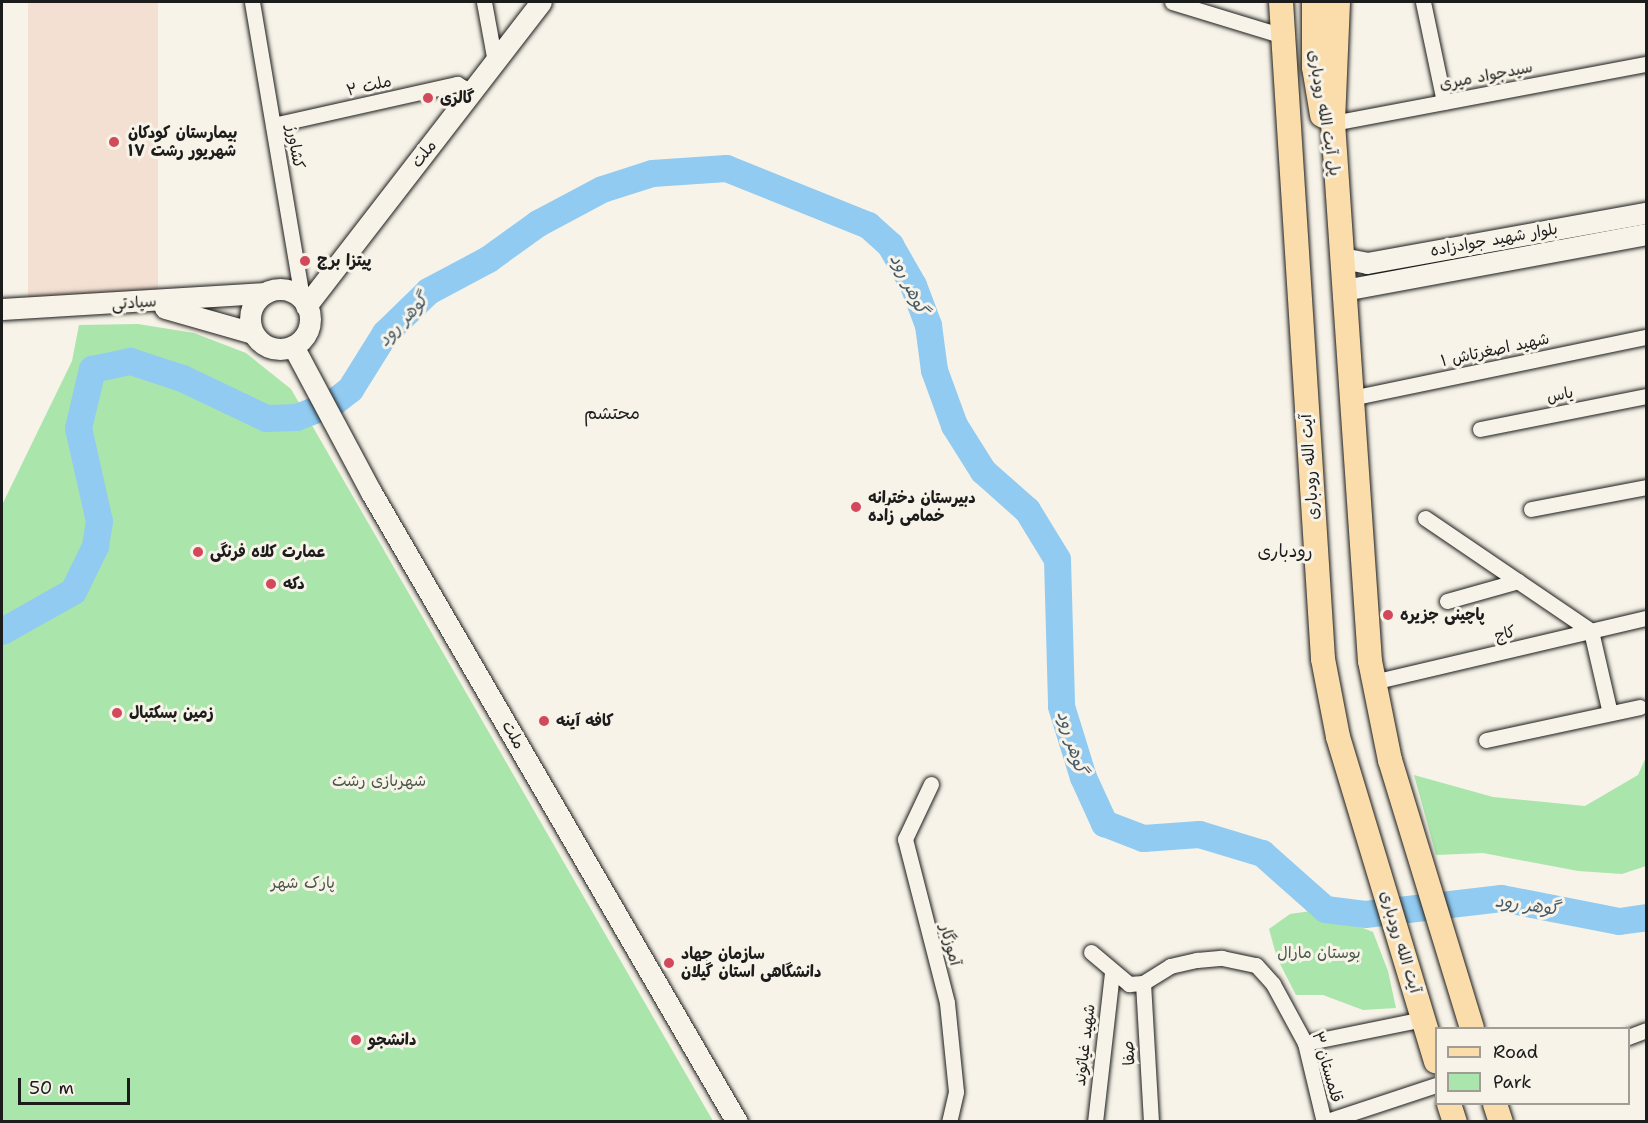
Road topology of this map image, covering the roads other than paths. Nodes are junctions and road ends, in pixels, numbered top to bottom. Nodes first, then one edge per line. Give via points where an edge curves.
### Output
1 (252, 2) edge
2 (484, 2) edge
3 (541, 2) edge
4 (1172, 2) edge
5 (1281, 2) edge
6 (1314, 2) edge
7 (1338, 2) edge
8 (1423, 2) edge
9 (1283, 36) junction
10 (495, 62) junction
11 (1647, 64) edge
12 (472, 92) junction
13 (1444, 102) junction
14 (1333, 123) junction
15 (273, 125) junction
16 (1337, 188) junction
17 (1647, 213) edge
18 (1647, 234) edge
19 (1342, 258) junction
20 (1367, 263) junction
21 (1370, 285) junction
22 (1344, 290) junction
23 (266, 293) junction
24 (138, 303) junction
25 (304, 303) junction
26 (2, 309) edge
27 (1347, 330) junction
28 (253, 333) junction
29 (1647, 337) edge
30 (296, 351) junction
31 (1647, 396) edge
32 (1351, 398) junction
33 (1480, 429) dead end
34 (1647, 487) edge
35 (1531, 509) dead end
36 (1425, 518) dead end
37 (1518, 581) junction
38 (1447, 601) dead end
39 (1647, 618) edge
40 (1591, 631) junction
41 (1372, 682) junction
42 (1640, 707) dead end
43 (1610, 713) junction
44 (1486, 740) dead end
45 (931, 784) dead end
46 (1091, 952) dead end
47 (1112, 972) junction
48 (1143, 983) junction
49 (1413, 1022) dead end
50 (1471, 1027) edge
51 (1647, 1030) edge
52 (1630, 1037) edge
53 (1305, 1043) junction
54 (1435, 1056) edge
55 (1435, 1086) edge
56 (1449, 1105) edge
57 (1495, 1105) edge
58 (737, 1122) edge
59 (949, 1122) edge
60 (1095, 1122) edge
61 (1151, 1122) edge
62 (1324, 1122) edge
63 (1455, 1122) edge
64 (1501, 1122) edge

1 - 15 street, کشاورز
2 - 10 street
3 - 10 street, ملت
4 - 9 street
5 - 9 main road, آیت الله رودباری
6 - 16 main road, پل آیت الله رودباری via 1313,56
7 - 14 main road
8 - 13 street
9 - 54 main road, آیت الله رودباری via 1321,641 1338,736
10 - 12 street, ملت
11 - 13 street, سیدجواد میری
12 - 15 street, ملت ۲ via 457,84
12 - 25 street, ملت
13 - 14 street, سیدجواد میری
14 - 16 main road
15 - 25 street, کشاورز
16 - 19 main road
17 - 20 street, بلوار شهید جوادزاده
18 - 21 street, بلوار شهید جوادزاده
19 - 20 street, بلوار شهید جوادزاده
19 - 22 main road
20 - 21 street via 1362,272
21 - 22 street, بلوار شهید جوادزاده
21 - 27 street
22 - 27 main road
23 - 24 street, سیادتی
23 - 25 street via 289,291
23 - 28 street via 252,310
24 - 26 street, سیادتی
24 - 28 street via 198,314
25 - 30 street via 308,328
27 - 32 main road
28 - 30 street via 271,347
29 - 32 street, شهید اصغرتاش ۱
30 - 58 street, ملت via 351,456
31 - 33 street, یاس
32 - 41 main road
34 - 35 street
36 - 37 street
37 - 38 street
37 - 40 street
39 - 40 street, کاج
40 - 41 street, کاج
40 - 43 street
41 - 50 main road via 1387,749
42 - 43 street
43 - 44 street
45 - 59 street, آموزگار via 905,839 947,1003 956,1092
46 - 47 street
47 - 48 street via 1124,982
47 - 60 street, شهید غیاثوند
48 - 53 street, قلمستان ۳ via 1170,966 1197,960 1248,962 1274,984
48 - 61 street, صفا
49 - 53 street
51 - 52 street
53 - 62 street, قلمستان ۳
55 - 62 street
56 - 63 main road
57 - 64 main road

